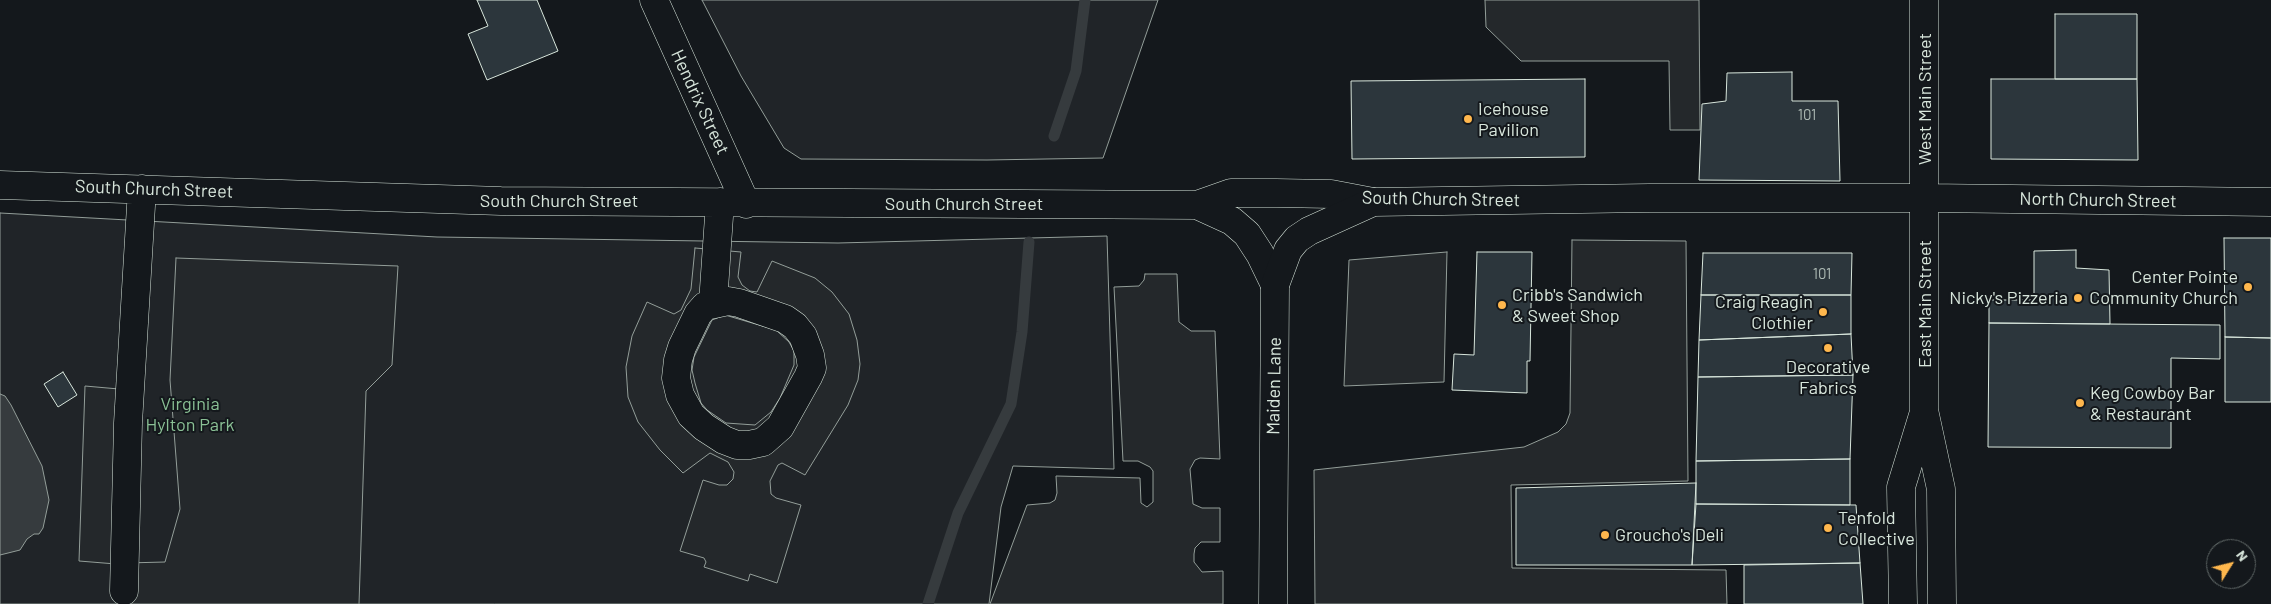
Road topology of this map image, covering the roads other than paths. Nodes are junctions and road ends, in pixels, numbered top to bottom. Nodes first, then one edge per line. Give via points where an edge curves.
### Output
1 (654, 0) edge
2 (1924, 0) edge
3 (0, 184) edge
4 (142, 189) junction
5 (1926, 198) junction
6 (1373, 202) junction
7 (2271, 202) edge
8 (733, 203) junction
9 (1197, 205) junction
10 (1275, 285) junction
11 (713, 303) junction
12 (1924, 410) junction
13 (124, 591) dead end
14 (1273, 604) edge
15 (1903, 604) edge
16 (1942, 604) edge

1 - 8 main road, Hendrix Street
2 - 5 main road, West Main Street
3 - 4 main road, South Church Street
4 - 8 main road, South Church Street via 501,201
4 - 13 main road via 128,423
5 - 6 main road, South Church Street
5 - 7 main road, North Church Street
5 - 12 main road, East Main Street
6 - 9 main road, South Church Street via 1330,194 1232,193
6 - 10 main road via 1297,239 1288,250
8 - 9 main road, South Church Street
8 - 11 main road
9 - 10 main road, Maiden Lane via 1232,221 1246,234
10 - 14 main road, Maiden Lane
11 - 11 main road via 698,314 682,346 676,378 680,395 691,416 724,440 737,445 763,442 780,427 808,377 812,368 808,345 785,319 739,303
12 - 15 main road, East Main Street via 1901,487
12 - 16 main road, East Main Street via 1941,489

